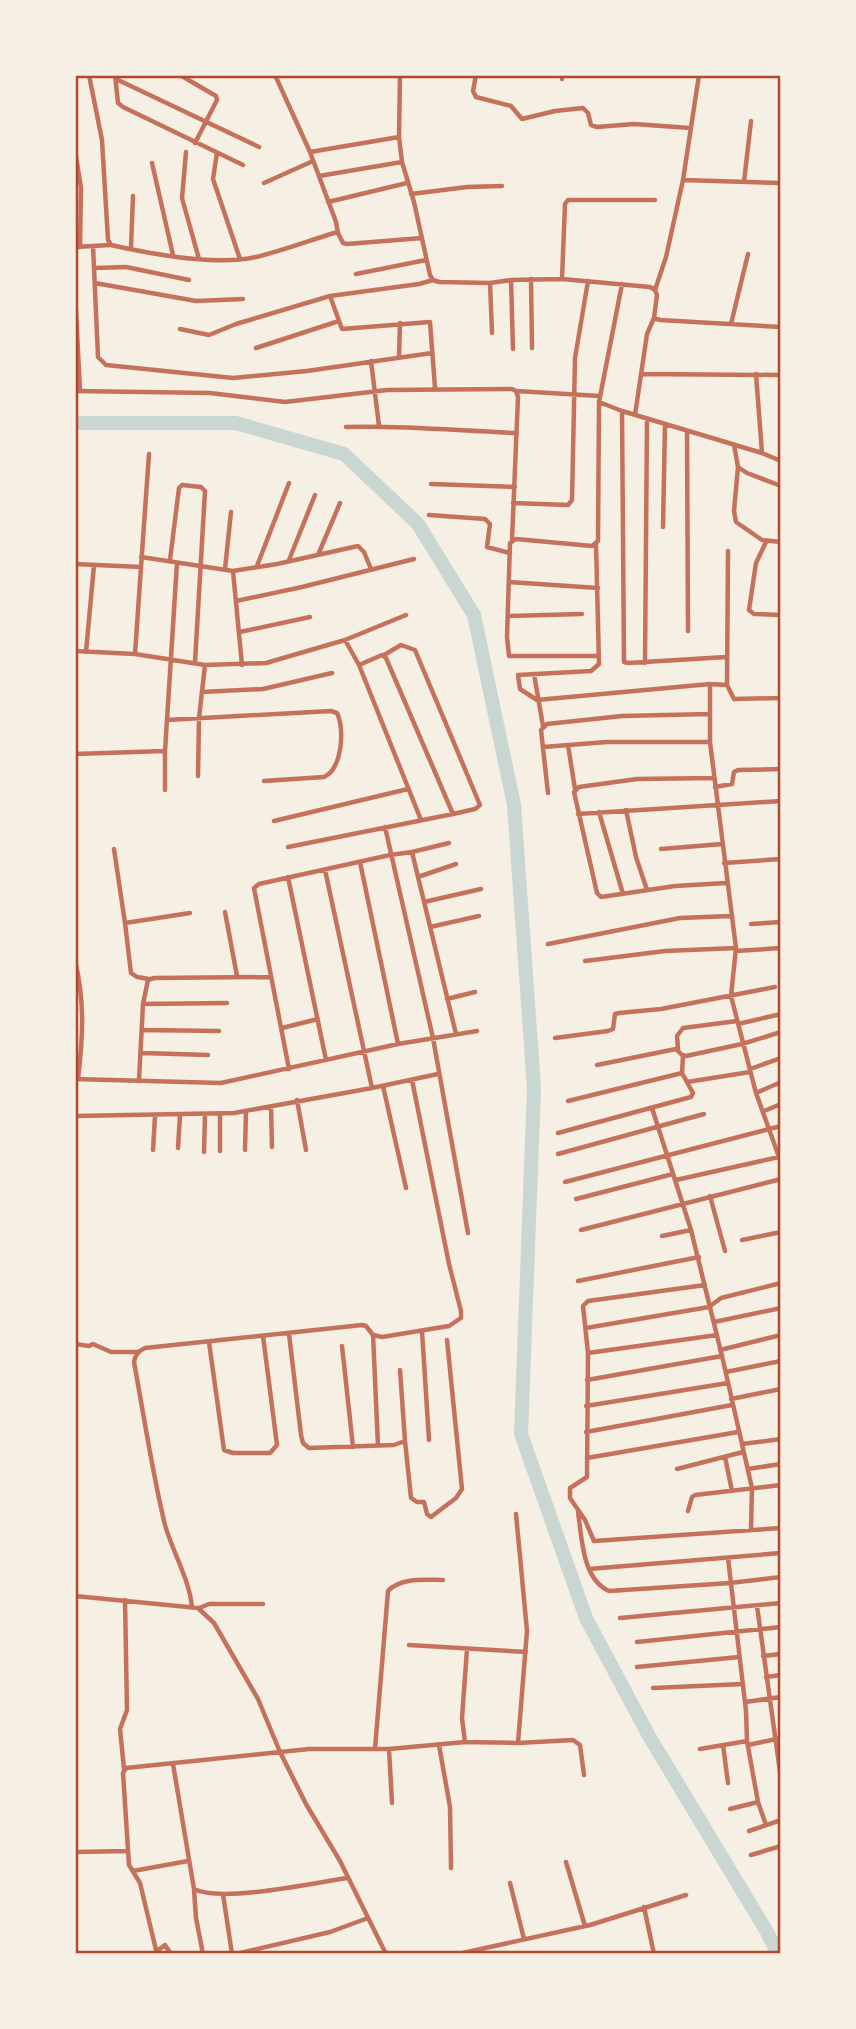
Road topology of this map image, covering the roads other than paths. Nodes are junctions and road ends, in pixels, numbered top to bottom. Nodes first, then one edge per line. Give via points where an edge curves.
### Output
1 (89, 75) edge
2 (180, 75) edge
3 (275, 75) edge
4 (400, 75) edge
5 (476, 75) edge
6 (699, 75) edge
7 (115, 77) edge
8 (751, 121) dead end
9 (206, 122) junction
10 (690, 128) junction
11 (399, 137) junction
12 (195, 143) junction
13 (259, 147) dead end
14 (75, 150) edge
15 (186, 152) dead end
16 (310, 152) junction
17 (217, 153) junction
18 (313, 162) junction
19 (402, 162) junction
20 (152, 163) dead end
21 (243, 165) dead end
22 (319, 176) junction
23 (683, 180) junction
24 (744, 182) junction
25 (264, 183) dead end
26 (407, 183) junction
27 (781, 183) edge
28 (502, 186) dead end
29 (411, 194) junction
30 (133, 196) dead end
31 (655, 200) dead end
32 (328, 202) junction
33 (338, 233) junction
34 (422, 238) junction
35 (111, 245) junction
36 (93, 246) junction
37 (78, 247) edge
38 (131, 248) junction
39 (748, 254) dead end
40 (173, 255) junction
41 (199, 259) junction
42 (240, 259) junction
43 (426, 260) junction
44 (94, 268) junction
45 (356, 274) dead end
46 (531, 279) junction
47 (562, 279) junction
48 (189, 280) dead end
49 (433, 280) junction
50 (511, 280) junction
51 (588, 281) junction
52 (95, 283) junction
53 (490, 283) junction
54 (622, 284) junction
55 (655, 290) junction
56 (75, 291) edge
57 (330, 296) junction
58 (243, 299) dead end
59 (654, 318) junction
60 (339, 321) junction
61 (400, 323) junction
62 (731, 324) junction
63 (781, 327) edge
64 (180, 328) dead end
65 (492, 333) dead end
66 (256, 348) dead end
67 (532, 348) dead end
68 (513, 349) dead end
69 (432, 353) junction
70 (399, 357) junction
71 (371, 361) junction
72 (642, 374) junction
73 (756, 374) junction
74 (781, 375) edge
75 (435, 388) junction
76 (78, 391) edge
77 (376, 391) junction
78 (516, 391) junction
79 (574, 394) junction
80 (600, 399) junction
81 (622, 411) junction
82 (635, 415) junction
83 (647, 419) junction
84 (665, 424) junction
85 (379, 426) junction
86 (346, 427) dead end
87 (687, 431) junction
88 (517, 433) junction
89 (734, 444) junction
90 (762, 453) junction
91 (149, 454) dead end
92 (781, 461) edge
93 (738, 467) junction
94 (289, 483) dead end
95 (430, 484) dead end
96 (781, 486) edge
97 (515, 487) junction
98 (315, 495) dead end
99 (340, 503) dead end
100 (513, 503) junction
101 (231, 512) dead end
102 (429, 515) dead end
103 (663, 527) dead end
104 (512, 540) junction
105 (766, 542) junction
106 (781, 542) edge
107 (596, 544) junction
108 (727, 551) dead end
109 (510, 553) junction
110 (318, 556) junction
111 (141, 557) junction
112 (415, 559) dead end
113 (170, 561) junction
114 (289, 561) junction
115 (177, 563) junction
116 (75, 564) edge
117 (94, 565) junction
118 (257, 566) junction
119 (141, 567) junction
120 (200, 567) junction
121 (225, 569) junction
122 (371, 569) junction
123 (233, 571) junction
124 (509, 582) junction
125 (598, 588) junction
126 (236, 601) junction
127 (582, 614) dead end
128 (406, 615) dead end
129 (781, 615) edge
130 (508, 616) junction
131 (310, 617) dead end
132 (688, 631) dead end
133 (240, 632) junction
134 (345, 640) junction
135 (75, 651) edge
136 (86, 652) junction
137 (135, 654) junction
138 (384, 656) junction
139 (598, 656) junction
140 (726, 657) junction
141 (171, 658) junction
142 (195, 662) junction
143 (645, 663) junction
144 (205, 664) junction
145 (242, 665) junction
146 (359, 665) junction
147 (332, 673) dead end
148 (534, 674) junction
149 (710, 684) junction
150 (727, 685) junction
151 (202, 692) junction
152 (781, 698) edge
153 (537, 700) junction
154 (710, 714) junction
155 (199, 719) junction
156 (167, 720) junction
157 (543, 726) junction
158 (710, 742) junction
159 (568, 745) junction
160 (542, 747) junction
161 (165, 751) junction
162 (75, 754) edge
163 (781, 769) edge
164 (198, 776) dead end
165 (714, 778) junction
166 (264, 780) dead end
167 (715, 788) junction
168 (408, 789) junction
169 (575, 789) junction
170 (164, 790) dead end
171 (548, 793) dead end
172 (781, 801) edge
173 (718, 804) junction
174 (626, 810) junction
175 (599, 812) junction
176 (453, 814) junction
177 (578, 814) junction
178 (421, 820) junction
179 (274, 821) dead end
180 (385, 827) junction
181 (449, 843) dead end
182 (722, 844) junction
183 (288, 847) dead end
184 (114, 849) dead end
185 (661, 849) dead end
186 (412, 852) junction
187 (390, 855) junction
188 (781, 859) edge
189 (360, 862) junction
190 (724, 863) junction
191 (456, 864) dead end
192 (325, 870) junction
193 (289, 877) junction
194 (418, 877) junction
195 (726, 883) junction
196 (481, 889) dead end
197 (647, 890) junction
198 (781, 890) edge
199 (623, 894) junction
200 (781, 897) edge
201 (424, 902) junction
202 (225, 912) dead end
203 (190, 913) dead end
204 (479, 916) dead end
205 (730, 916) junction
206 (781, 922) edge
207 (125, 923) junction
208 (751, 924) dead end
209 (430, 927) junction
210 (548, 944) dead end
211 (781, 948) edge
212 (736, 949) junction
213 (75, 960) edge
214 (585, 961) dead end
215 (270, 976) junction
216 (237, 977) junction
217 (150, 979) junction
218 (78, 983) edge
219 (775, 987) dead end
220 (475, 992) dead end
221 (731, 996) junction
222 (447, 999) junction
223 (227, 1003) dead end
224 (143, 1004) junction
225 (781, 1014) edge
226 (318, 1019) junction
227 (738, 1023) junction
228 (282, 1028) junction
229 (143, 1030) junction
230 (219, 1031) dead end
231 (477, 1031) dead end
232 (781, 1032) edge
233 (456, 1034) junction
234 (433, 1038) junction
235 (555, 1038) dead end
236 (398, 1044) junction
237 (742, 1044) junction
238 (678, 1049) junction
239 (364, 1052) junction
240 (142, 1053) junction
241 (208, 1055) dead end
242 (683, 1056) junction
243 (781, 1058) edge
244 (326, 1060) junction
245 (597, 1065) dead end
246 (289, 1069) junction
247 (750, 1070) junction
248 (682, 1073) junction
249 (438, 1074) junction
250 (76, 1079) edge
251 (139, 1080) junction
252 (412, 1080) junction
253 (687, 1082) junction
254 (781, 1082) edge
255 (383, 1086) junction
256 (372, 1088) junction
257 (756, 1093) junction
258 (297, 1100) junction
259 (568, 1101) dead end
260 (781, 1104) edge
261 (271, 1107) junction
262 (652, 1108) junction
263 (246, 1111) junction
264 (764, 1111) junction
265 (220, 1114) junction
266 (704, 1114) dead end
267 (180, 1115) junction
268 (205, 1115) junction
269 (75, 1116) edge
270 (155, 1116) junction
271 (781, 1126) edge
272 (658, 1127) junction
273 (770, 1129) junction
274 (558, 1133) dead end
275 (272, 1147) dead end
276 (178, 1148) dead end
277 (153, 1150) dead end
278 (245, 1150) dead end
279 (306, 1150) dead end
280 (220, 1151) dead end
281 (204, 1152) dead end
282 (558, 1154) dead end
283 (668, 1155) junction
284 (780, 1160) edge
285 (674, 1174) junction
286 (781, 1179) edge
287 (676, 1180) junction
288 (565, 1182) dead end
289 (406, 1188) dead end
290 (710, 1196) junction
291 (576, 1199) dead end
292 (682, 1203) junction
293 (581, 1230) dead end
294 (691, 1230) junction
295 (781, 1232) edge
296 (468, 1233) dead end
297 (662, 1236) dead end
298 (742, 1240) dead end
299 (725, 1251) dead end
300 (699, 1257) junction
301 (578, 1281) dead end
302 (781, 1283) edge
303 (705, 1285) junction
304 (709, 1307) junction
305 (781, 1308) edge
306 (714, 1322) junction
307 (586, 1328) junction
308 (422, 1331) junction
309 (289, 1334) junction
310 (373, 1335) junction
311 (717, 1335) junction
312 (781, 1335) edge
313 (263, 1336) junction
314 (447, 1340) dead end
315 (209, 1342) junction
316 (75, 1344) edge
317 (342, 1346) dead end
318 (720, 1350) junction
319 (138, 1352) junction
320 (587, 1353) junction
321 (722, 1356) junction
322 (781, 1361) edge
323 (400, 1370) dead end
324 (726, 1372) junction
325 (587, 1380) junction
326 (728, 1382) junction
327 (781, 1390) edge
328 (732, 1402) junction
329 (586, 1406) junction
330 (586, 1432) junction
331 (738, 1432) junction
332 (781, 1439) edge
333 (429, 1440) dead end
334 (405, 1441) junction
335 (742, 1444) junction
336 (378, 1446) junction
337 (353, 1447) junction
338 (743, 1452) junction
339 (725, 1457) junction
340 (587, 1458) junction
341 (781, 1464) edge
342 (677, 1469) dead end
343 (748, 1469) junction
344 (781, 1485) edge
345 (752, 1488) junction
346 (732, 1491) junction
347 (578, 1510) junction
348 (688, 1511) dead end
349 (516, 1514) dead end
350 (781, 1528) edge
351 (751, 1530) junction
352 (781, 1553) edge
353 (728, 1558) junction
354 (589, 1569) junction
355 (781, 1577) edge
356 (443, 1580) dead end
357 (730, 1583) junction
358 (75, 1596) edge
359 (125, 1600) junction
360 (781, 1603) edge
361 (263, 1604) dead end
362 (757, 1606) junction
363 (195, 1607) junction
364 (733, 1608) junction
365 (620, 1618) dead end
366 (781, 1627) edge
367 (736, 1631) junction
368 (760, 1631) junction
369 (637, 1642) dead end
370 (409, 1645) dead end
371 (467, 1649) junction
372 (526, 1652) junction
373 (781, 1654) edge
374 (763, 1656) junction
375 (739, 1657) junction
376 (637, 1667) dead end
377 (781, 1675) edge
378 (766, 1676) junction
379 (75, 1679) edge
380 (743, 1684) junction
381 (653, 1688) dead end
382 (781, 1697) edge
383 (75, 1698) edge
384 (769, 1699) junction
385 (745, 1702) junction
386 (781, 1738) edge
387 (774, 1740) junction
388 (465, 1742) junction
389 (518, 1743) junction
390 (748, 1743) junction
391 (439, 1745) junction
392 (723, 1745) junction
393 (375, 1749) junction
394 (389, 1749) junction
395 (700, 1749) dead end
396 (280, 1752) junction
397 (173, 1764) junction
398 (124, 1770) junction
399 (584, 1774) dead end
400 (781, 1779) edge
401 (728, 1783) dead end
402 (392, 1802) dead end
403 (758, 1802) junction
404 (730, 1809) dead end
405 (781, 1820) edge
406 (766, 1825) junction
407 (749, 1831) dead end
408 (781, 1846) edge
409 (128, 1851) junction
410 (75, 1852) edge
411 (751, 1854) dead end
412 (188, 1861) junction
413 (566, 1862) dead end
414 (451, 1868) dead end
415 (132, 1872) junction
416 (348, 1878) junction
417 (510, 1884) dead end
418 (194, 1889) junction
419 (223, 1894) junction
420 (685, 1895) dead end
421 (644, 1907) junction
422 (368, 1917) junction
423 (585, 1926) junction
424 (524, 1939) junction
425 (273, 1945) junction
426 (155, 1952) edge
427 (171, 1954) edge
428 (203, 1954) edge
429 (234, 1954) edge
430 (275, 1954) edge
431 (386, 1954) edge
432 (458, 1954) edge
433 (654, 1954) edge

1 - 35 street via 102,140
2 - 9 street via 216,96
3 - 16 street
4 - 11 street
5 - 10 street via 476,97 510,106 522,119 583,108 591,125 597,127
6 - 10 street
7 - 9 street
7 - 12 street via 118,103
8 - 24 street
9 - 12 street
9 - 13 street
10 - 23 street
11 - 16 street
11 - 19 street
12 - 17 street
14 - 37 street via 81,188
15 - 41 street via 182,198
16 - 18 street
17 - 21 street
17 - 42 street via 213,179
18 - 22 street
18 - 25 street
19 - 22 street
19 - 26 street
20 - 40 street
22 - 32 street
23 - 24 street
23 - 55 street
24 - 27 street
26 - 29 street
26 - 32 street
28 - 29 street
29 - 34 street
30 - 38 street
31 - 47 street via 568,200
32 - 33 street
33 - 34 street via 347,244
33 - 42 street
34 - 43 street
35 - 36 street
35 - 38 street
36 - 37 street
36 - 44 street
38 - 40 street
39 - 62 street
40 - 41 street
41 - 42 street
43 - 45 street
43 - 49 street
44 - 48 street via 126,267
44 - 52 street
46 - 47 street
46 - 50 street
46 - 67 street
47 - 51 street
49 - 53 street
49 - 57 street
50 - 53 street
50 - 68 street
51 - 54 street
51 - 79 street
52 - 58 street via 196,300
52 - 71 street via 98,356 107,365 233,378
53 - 65 street
54 - 55 street
54 - 80 street
55 - 59 street
56 - 76 street
57 - 60 street
57 - 64 street via 209,335
59 - 62 street
59 - 72 street
60 - 61 street via 347,330
60 - 66 street
61 - 69 street via 430,321
61 - 70 street
62 - 63 street
69 - 70 street
69 - 75 street
70 - 71 street
71 - 77 street
72 - 73 street
72 - 82 street
73 - 74 street
73 - 90 street
75 - 77 street
75 - 78 street
76 - 77 street via 210,393 285,402
77 - 85 street
78 - 79 street
78 - 88 street
79 - 80 street
79 - 100 street via 571,503
80 - 81 street
80 - 107 street
81 - 82 street
81 - 143 street via 623,657 628,663
82 - 83 street
83 - 84 street
83 - 143 street
84 - 87 street
84 - 103 street
85 - 86 street
85 - 88 street
87 - 89 street
87 - 132 street
88 - 97 street
89 - 90 street
89 - 93 street
90 - 92 street
91 - 111 street
93 - 96 street
93 - 105 street via 736,522
94 - 118 street
95 - 97 street
97 - 100 street
98 - 114 street
99 - 110 street
100 - 104 street
101 - 121 street
102 - 109 street via 485,519 490,524 487,547
104 - 107 street
104 - 109 street
105 - 106 street
105 - 129 street via 756,563 749,610
107 - 125 street
108 - 140 street
109 - 124 street
110 - 114 street
110 - 122 street via 358,546
111 - 113 street
111 - 119 street
112 - 122 street
113 - 115 street
113 - 120 street via 179,488 201,487 205,491
114 - 118 street
115 - 120 street
115 - 141 street
116 - 117 street
117 - 119 street
117 - 136 street
118 - 123 street
119 - 137 street
120 - 121 street
120 - 142 street
121 - 123 street
122 - 126 street
123 - 126 street
124 - 125 street
124 - 130 street
125 - 139 street
126 - 133 street
127 - 130 street
128 - 134 street
130 - 139 street via 509,656
131 - 133 street
133 - 145 street
134 - 145 street via 283,660
134 - 146 street
135 - 136 street
136 - 137 street
137 - 141 street
138 - 146 street
138 - 176 street
138 - 176 street via 401,645 415,650 467,769 480,805
139 - 148 street via 599,664 591,671
140 - 143 street
140 - 150 street
141 - 142 street
141 - 156 street
142 - 144 street
144 - 145 street
144 - 151 street
146 - 168 street
147 - 151 street via 263,689
148 - 153 street
148 - 153 street via 517,674 520,689
149 - 150 street
149 - 153 street
149 - 154 street
150 - 152 street via 734,699
151 - 155 street
153 - 157 street
154 - 157 street via 622,716
154 - 158 street
155 - 156 street
155 - 164 street
155 - 166 street via 337,713 340,741 332,774
156 - 161 street
157 - 160 street
158 - 159 street
158 - 165 street
159 - 160 street
159 - 169 street
160 - 171 street
161 - 162 street
161 - 170 street
163 - 167 street via 738,769 732,783
165 - 167 street
165 - 169 street via 637,779
167 - 173 street
168 - 178 street
168 - 179 street
169 - 177 street
172 - 173 street
173 - 174 street
173 - 182 street
174 - 175 street
174 - 197 street
175 - 177 street
175 - 199 street
176 - 178 street
177 - 199 street via 597,893 601,897
178 - 180 street
180 - 183 street
180 - 187 street
181 - 186 street
182 - 185 street
182 - 190 street
184 - 207 street
186 - 187 street
186 - 194 street
187 - 189 street
187 - 234 street
188 - 190 street
189 - 192 street
189 - 236 street
190 - 195 street
191 - 194 street
192 - 193 street
192 - 239 street
193 - 215 street via 254,888
193 - 226 street
194 - 201 street
195 - 197 street
195 - 205 street
196 - 201 street
197 - 199 street
198 - 200 street
201 - 209 street
202 - 216 street
203 - 207 street
204 - 209 street
205 - 210 street via 680,918
205 - 212 street
206 - 208 street
207 - 217 street via 131,973
209 - 222 street
211 - 212 street
212 - 214 street via 665,951
212 - 221 street
213 - 218 street
215 - 216 street
215 - 228 street
216 - 217 street
217 - 224 street
218 - 250 street via 84,1027
219 - 221 street
220 - 222 street
221 - 227 street
221 - 235 street via 619,1013 608,1031
222 - 233 street
223 - 224 street
224 - 229 street
225 - 227 street
226 - 228 street
226 - 244 street
227 - 237 street
227 - 238 street via 683,1028 677,1037
228 - 246 street
229 - 230 street
229 - 240 street
231 - 233 street
232 - 237 street
233 - 234 street
234 - 236 street
234 - 249 street
236 - 239 street
237 - 242 street
237 - 247 street
238 - 242 street
238 - 245 street
239 - 244 street
239 - 256 street
240 - 241 street
240 - 251 street
242 - 248 street
243 - 247 street
244 - 246 street
246 - 251 street via 221,1083
247 - 253 street
247 - 257 street
248 - 253 street
248 - 259 street
249 - 252 street
249 - 296 street
250 - 251 street
252 - 255 street
252 - 308 street via 461,1311 456,1323
253 - 262 street via 693,1096
254 - 257 street
255 - 256 street
255 - 289 street
256 - 258 street
257 - 264 street
258 - 261 street
258 - 279 street
260 - 264 street
261 - 263 street
261 - 275 street
262 - 272 street
262 - 274 street
263 - 265 street
263 - 278 street
264 - 273 street
265 - 268 street
265 - 280 street
266 - 272 street
267 - 268 street
267 - 270 street
267 - 276 street
268 - 281 street
269 - 270 street
270 - 277 street
271 - 273 street
272 - 282 street
272 - 283 street
273 - 283 street
273 - 284 street
283 - 285 street
283 - 288 street
284 - 287 street
285 - 287 street
285 - 291 street
286 - 290 street
287 - 292 street
290 - 292 street
290 - 299 street
292 - 293 street
292 - 294 street
294 - 297 street
294 - 300 street
295 - 298 street
300 - 301 street
300 - 303 street
302 - 304 street via 721,1298
303 - 304 street
303 - 307 street via 588,1301 582,1310
304 - 306 street
304 - 307 street
305 - 306 street
306 - 311 street
307 - 320 street
308 - 310 street via 382,1338
308 - 333 street
309 - 310 street via 362,1325
309 - 313 street
309 - 337 street via 303,1443 309,1448
310 - 336 street
311 - 318 street
311 - 320 street
312 - 318 street
313 - 315 street
313 - 315 street via 276,1445 270,1452 224,1450
314 - 334 street via 462,1489 431,1517 424,1503 411,1498
315 - 319 street
316 - 319 street
317 - 337 street
318 - 321 street
319 - 363 street via 134,1362 166,1530
320 - 325 street
321 - 324 street
321 - 325 street
322 - 324 street
323 - 334 street
324 - 326 street
325 - 329 street
326 - 328 street
326 - 329 street
327 - 328 street
328 - 330 street
328 - 331 street
329 - 330 street
330 - 340 street
331 - 335 street
331 - 340 street
332 - 335 street
334 - 336 street
335 - 338 street
336 - 337 street
338 - 339 street
338 - 343 street
339 - 342 street
339 - 346 street
340 - 347 street via 587,1477 569,1493
341 - 343 street
343 - 345 street
344 - 345 street
345 - 346 street
345 - 351 street
346 - 348 street via 693,1496
347 - 351 street via 592,1539 599,1542
347 - 354 street
349 - 372 street
350 - 351 street
352 - 353 street
353 - 354 street
353 - 357 street
354 - 357 street via 598,1585 609,1591
355 - 357 street
356 - 393 street via 408,1582 388,1591
357 - 364 street
358 - 359 street
359 - 363 street
359 - 398 street via 127,1710 120,1730
360 - 362 street
361 - 363 street
362 - 364 street
362 - 368 street
363 - 396 street via 219,1629 258,1699
364 - 365 street
364 - 367 street
366 - 368 street
367 - 368 street
367 - 369 street
367 - 375 street
368 - 374 street
370 - 371 street
371 - 372 street
371 - 388 street via 462,1718
372 - 389 street
373 - 374 street
374 - 378 street
375 - 376 street
375 - 380 street
377 - 378 street
378 - 384 street
379 - 383 street
380 - 381 street
380 - 385 street
382 - 384 street
384 - 385 street
384 - 387 street
385 - 390 street
386 - 387 street
387 - 390 street
387 - 400 street
388 - 389 street
388 - 391 street
389 - 399 street via 576,1741
390 - 392 street
390 - 403 street
391 - 394 street
391 - 414 street via 450,1807
392 - 395 street
392 - 401 street
393 - 394 street
393 - 396 street
394 - 402 street
396 - 397 street
396 - 416 street
397 - 398 street
397 - 412 street
398 - 409 street
403 - 404 street
403 - 406 street
405 - 406 street
406 - 407 street
408 - 411 street
409 - 410 street
409 - 415 street
412 - 415 street
412 - 418 street
413 - 423 street
415 - 426 street via 140,1883
416 - 419 street
416 - 422 street
417 - 424 street
418 - 419 street
418 - 428 street
419 - 429 street
420 - 421 street
421 - 423 street
421 - 433 street
422 - 425 street via 330,1932
422 - 431 street
423 - 424 street
424 - 432 street
425 - 429 street
425 - 430 street
426 - 427 street via 165,1945

